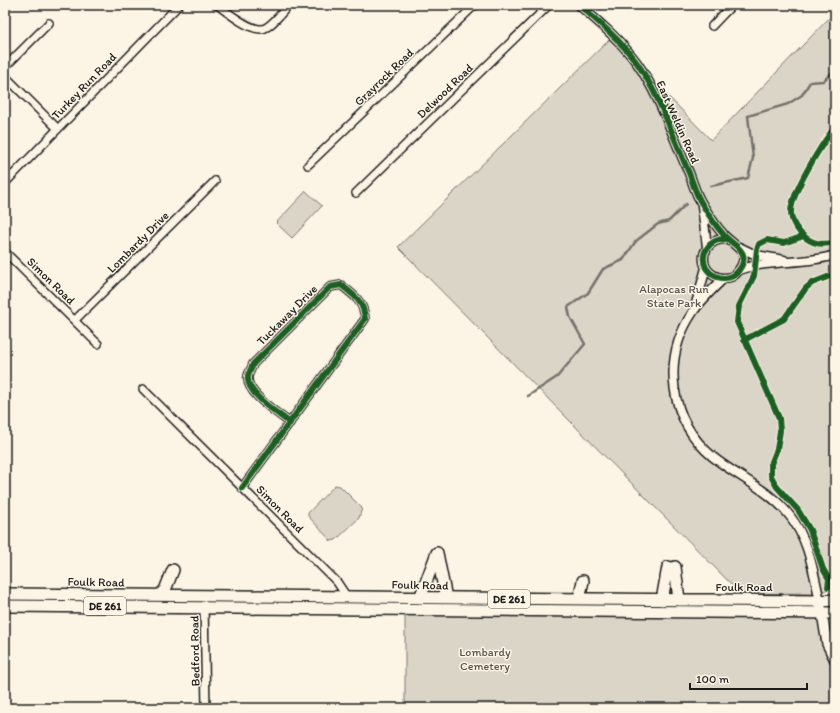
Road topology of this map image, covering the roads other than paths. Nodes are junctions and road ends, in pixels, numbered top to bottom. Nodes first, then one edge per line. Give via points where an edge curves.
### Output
1 (178, 5) edge
2 (218, 5) edge
3 (290, 5) edge
4 (475, 5) edge
5 (549, 5) edge
6 (579, 5) edge
7 (732, 5) edge
8 (49, 23) dead end
9 (712, 26) dead end
10 (5, 67) edge
11 (5, 76) edge
12 (58, 129) junction
13 (308, 165) dead end
14 (216, 181) dead end
15 (5, 183) edge
16 (356, 193) dead end
17 (701, 203) junction
18 (727, 239) junction
19 (707, 247) junction
20 (739, 247) junction
21 (5, 252) edge
22 (835, 255) edge
23 (792, 262) junction
24 (706, 268) junction
25 (739, 270) junction
26 (724, 278) junction
27 (693, 311) junction
28 (75, 320) junction
29 (98, 344) dead end
30 (143, 389) dead end
31 (290, 423) junction
32 (242, 488) junction
33 (173, 570) dead end
34 (583, 581) dead end
35 (5, 594) edge
36 (160, 595) junction
37 (199, 596) junction
38 (347, 597) junction
39 (420, 598) junction
40 (446, 598) junction
41 (512, 599) junction
42 (580, 599) junction
43 (662, 600) junction
44 (679, 600) junction
45 (835, 600) edge
46 (820, 601) junction
47 (5, 606) edge
48 (205, 607) junction
49 (512, 611) junction
50 (835, 613) edge
51 (822, 614) junction
52 (835, 660) edge
53 (206, 708) edge

1 - 12 street, Turkey Run Road
2 - 3 street via 245,24 260,29 266,28
4 - 13 street, Grayrock Road
5 - 16 street, Delwood Road
6 - 17 street, East Weldin Road via 616,39 643,72
7 - 9 street
8 - 10 street
11 - 12 street
12 - 15 street, Turkey Run Road
14 - 28 street, Lombardy Drive
17 - 18 street, East Weldin Road
17 - 19 street, East Weldin Road
18 - 19 street via 717,240
18 - 20 street
19 - 24 street via 703,258
20 - 23 street via 756,255
20 - 25 street via 743,258
21 - 28 street, Simon Road
22 - 23 street via 818,260
23 - 25 street
24 - 26 street via 712,275
24 - 27 street
25 - 26 street
26 - 27 street
27 - 46 street via 674,357 673,380 680,412 690,432 704,449 724,466 772,497 791,517 808,549
28 - 29 street, Simon Road
30 - 32 street, Simon Road
31 - 31 street, Tuckaway Drive via 365,319 364,308 354,294 341,286 330,287 253,364 248,377 251,388 259,398
31 - 32 street, Tuckaway Drive
32 - 38 street, Simon Road via 337,582
33 - 36 main road via 165,590
34 - 42 main road
35 - 36 main road, Foulk Road / DE 261
36 - 37 main road, Foulk Road / DE 261
37 - 38 main road, Foulk Road / DE 261
37 - 48 street, Bedford Road
38 - 39 main road, Foulk Road / DE 261
39 - 40 main road, Foulk Road / DE 261
39 - 40 main road via 437,553
40 - 41 main road, Foulk Road / DE 261
41 - 42 main road, Foulk Road / DE 261
41 - 49 street
42 - 43 main road, Foulk Road / DE 261
43 - 44 main road, Foulk Road / DE 261
43 - 44 main road via 672,567
44 - 46 main road, Foulk Road / DE 261
45 - 46 main road, Foulk Road / DE 261
46 - 51 main road
47 - 48 main road, Foulk Road / DE 261
48 - 49 main road, Foulk Road / DE 261
48 - 53 street, Bedford Road
49 - 51 main road, Foulk Road / DE 261
50 - 51 main road, Foulk Road / DE 261
51 - 52 main road via 827,644

